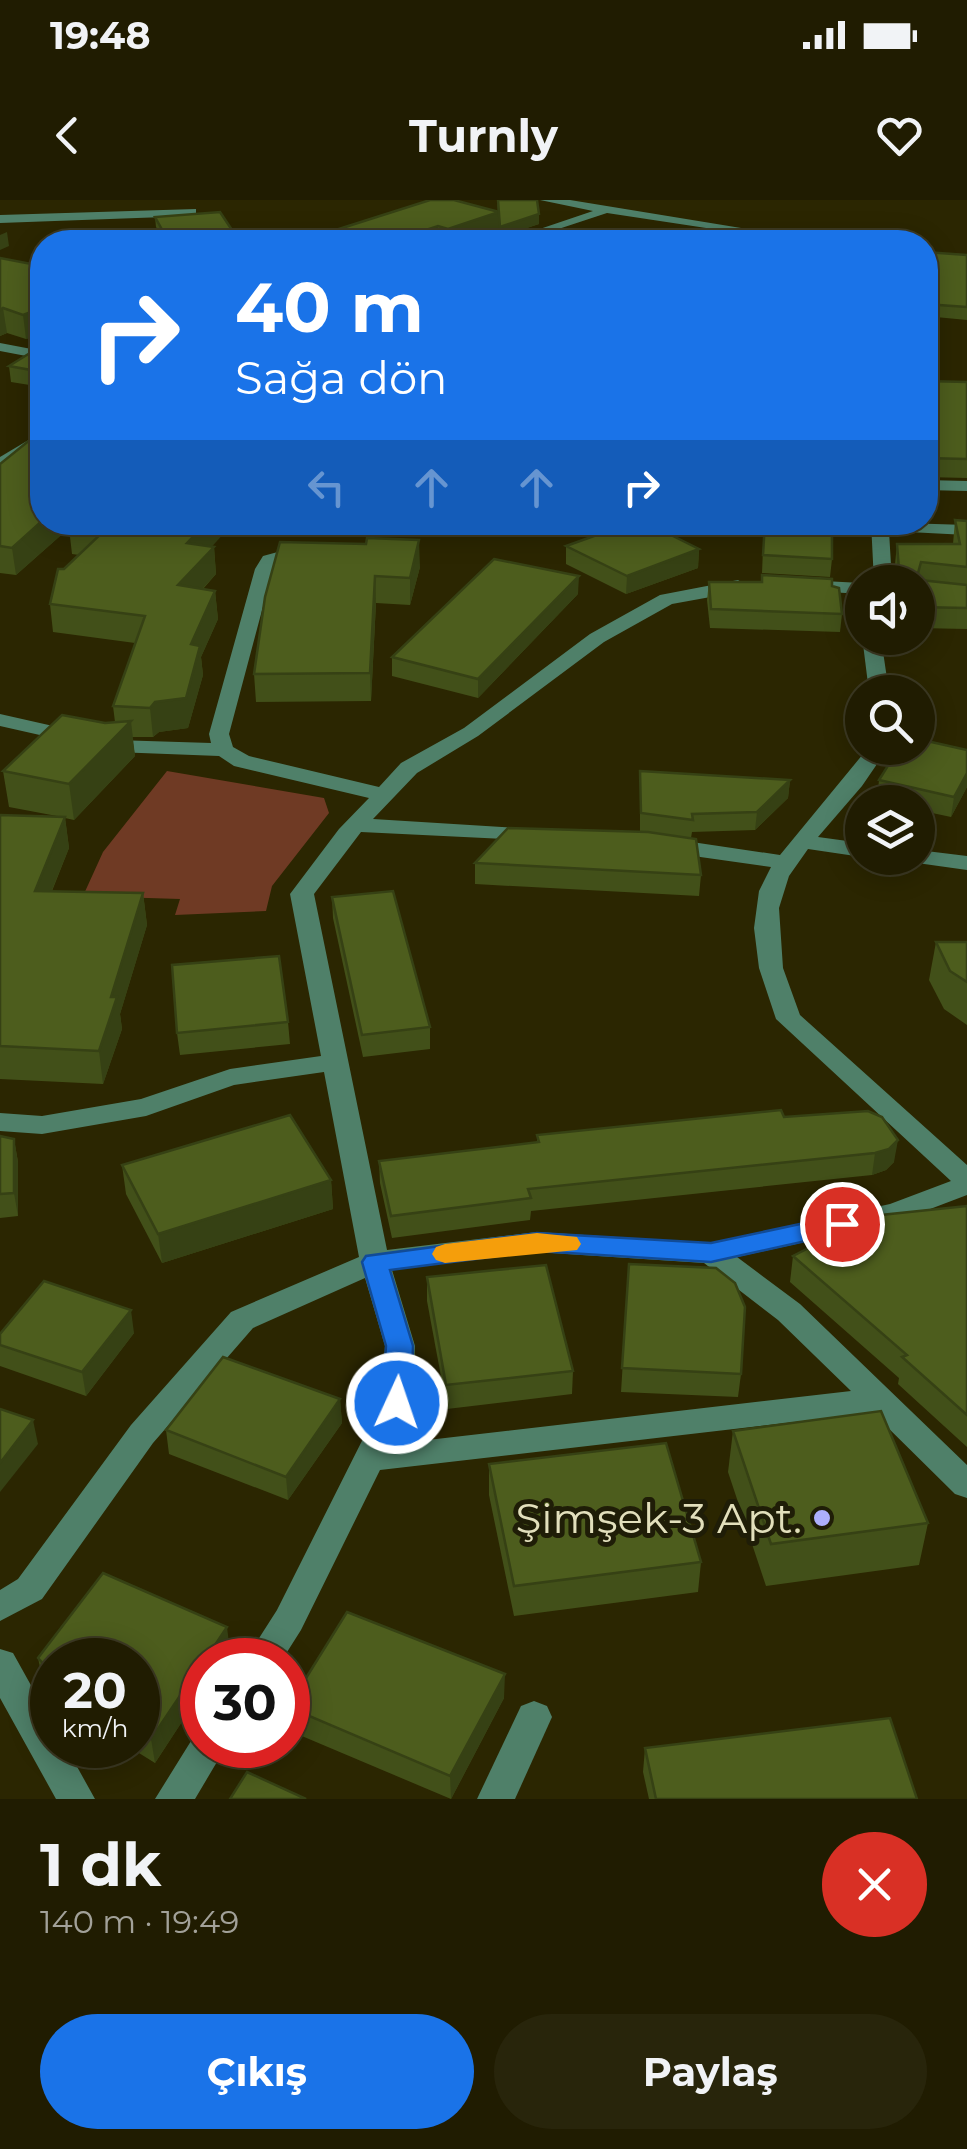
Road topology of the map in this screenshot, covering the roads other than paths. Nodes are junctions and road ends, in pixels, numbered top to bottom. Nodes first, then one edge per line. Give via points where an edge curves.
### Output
1 (546, 200) edge
2 (642, 200) edge
3 (614, 208) junction
4 (192, 212) edge
5 (0, 219) edge
6 (544, 230) edge
7 (747, 230) edge
8 (0, 347) edge
9 (30, 353) edge
10 (30, 445) edge
11 (0, 464) edge
12 (938, 485) edge
13 (967, 486) edge
14 (938, 528) edge
15 (967, 530) edge
16 (881, 535) edge
17 (326, 547) edge
18 (882, 565) edge
19 (845, 594) edge
20 (0, 720) edge
21 (224, 750) junction
22 (868, 765) edge
23 (384, 795) junction
24 (356, 825) junction
25 (550, 837) edge
26 (647, 842) edge
27 (804, 842) junction
28 (845, 848) edge
29 (935, 859) edge
30 (788, 863) junction
31 (967, 863) edge
32 (336, 1062) junction
33 (0, 1122) edge
34 (967, 1182) edge
35 (711, 1252) junction
36 (375, 1262) junction
37 (879, 1400) junction
38 (369, 1459) junction
39 (967, 1485) edge
40 (0, 1607) edge
41 (277, 1638) edge
42 (0, 1664) edge
43 (534, 1716) dead end
44 (194, 1768) edge
45 (76, 1799) edge
46 (174, 1799) edge
47 (496, 1799) edge

1 - 3 street
2 - 3 street
3 - 6 street
3 - 7 street
4 - 5 street
8 - 9 street
10 - 11 street
12 - 13 street
14 - 15 street
16 - 18 street
17 - 21 street via 293,550 264,569 219,734
19 - 23 street via 749,584 666,599 597,638 471,732 410,768
20 - 21 street via 115,746
21 - 23 street
22 - 27 street
23 - 24 street
24 - 25 street
24 - 32 street via 302,894
26 - 30 street
27 - 28 street
27 - 30 street
29 - 31 street
30 - 34 street via 774,880 766,928 776,997 788,1019
32 - 33 street via 230,1077 146,1108 42,1126
32 - 36 street
34 - 35 street via 896,1212
35 - 36 street via 537,1242
35 - 37 street via 789,1312
36 - 38 street via 400,1346 397,1403
36 - 40 street via 242,1320 142,1434 30,1589
37 - 38 street
37 - 39 street
38 - 41 street
42 - 45 street
43 - 47 street
44 - 46 street

